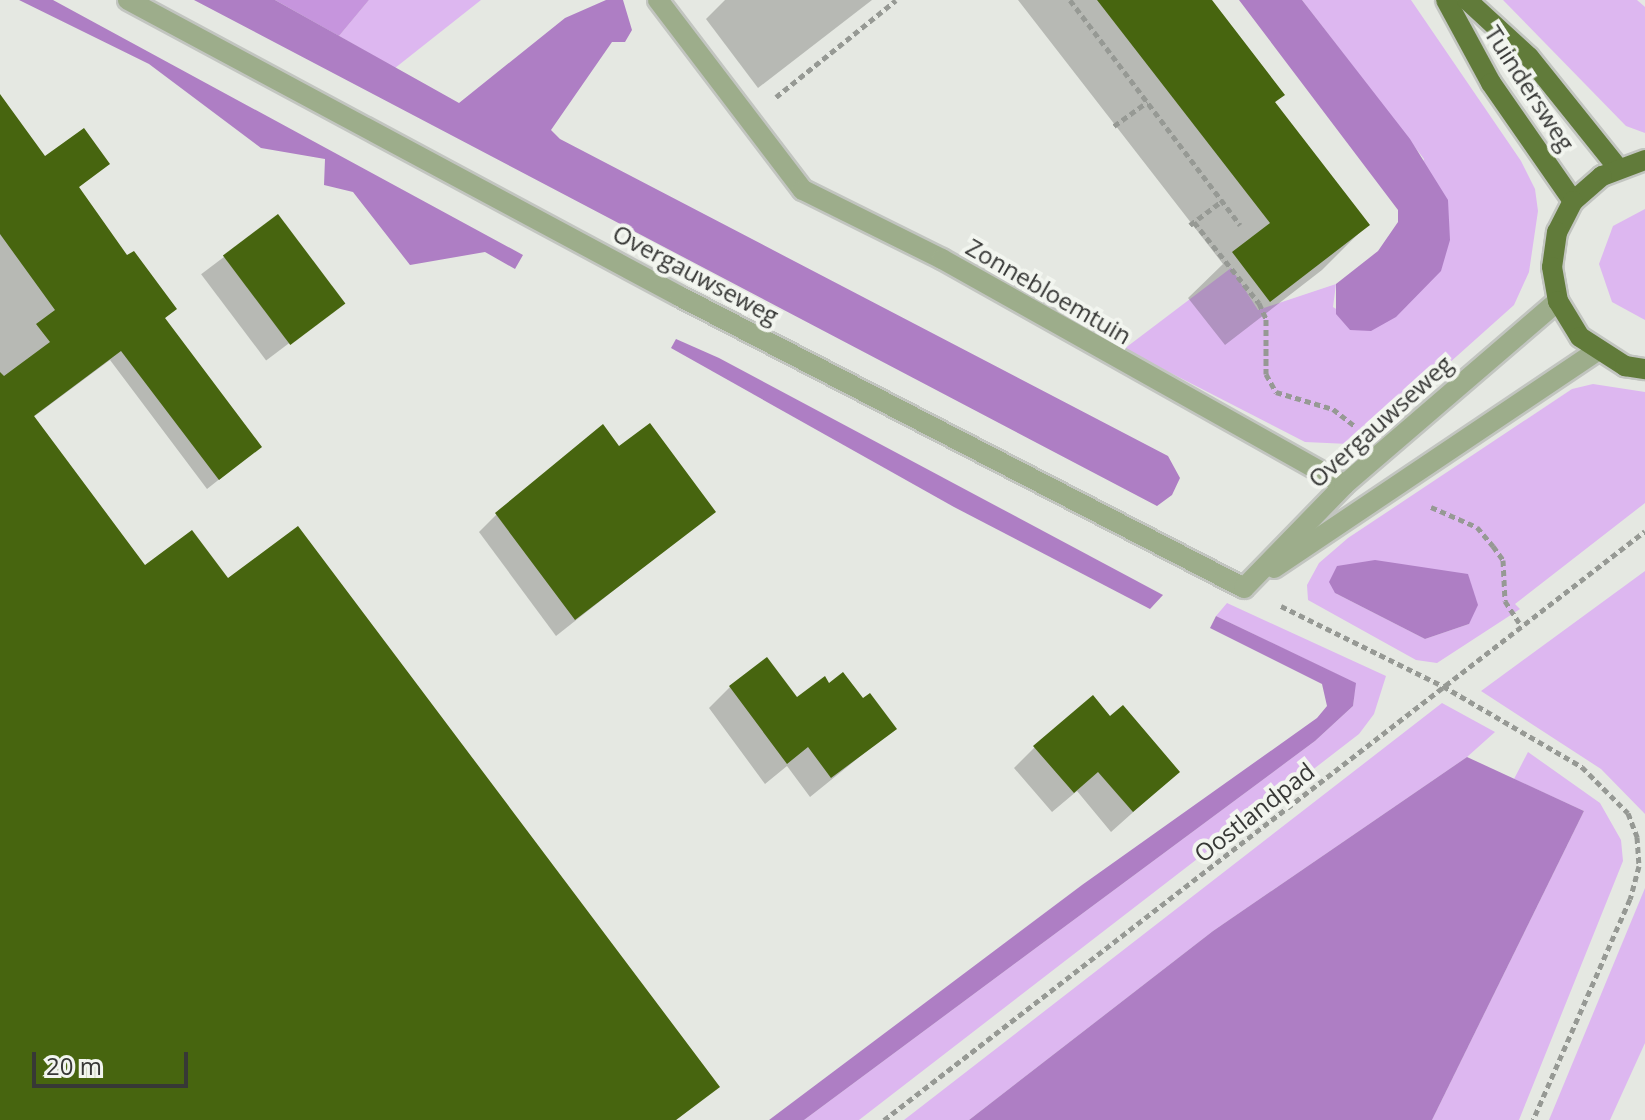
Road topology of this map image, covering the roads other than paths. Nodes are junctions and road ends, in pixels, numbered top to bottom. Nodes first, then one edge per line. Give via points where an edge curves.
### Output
1 (128, 0) edge
2 (658, 0) edge
3 (1446, 0) edge
4 (1467, 0) edge
5 (1645, 160) edge
6 (1618, 168) junction
7 (1573, 201) junction
8 (1558, 301) junction
9 (1596, 352) junction
10 (1645, 369) edge
11 (1344, 485) junction
12 (1244, 588) junction

1 - 12 street, Overgauwseweg via 679,296
2 - 11 street, Zonnebloemtuin via 803,190 942,259
3 - 7 main road, Tuindersweg via 1491,83
4 - 6 main road, Tuindersweg via 1529,57
5 - 6 main road
6 - 7 main road
7 - 8 main road via 1557,232 1553,255
8 - 9 main road via 1567,321
8 - 11 street, Overgauwseweg
9 - 10 main road
9 - 12 street
11 - 12 street, Overgauwseweg

